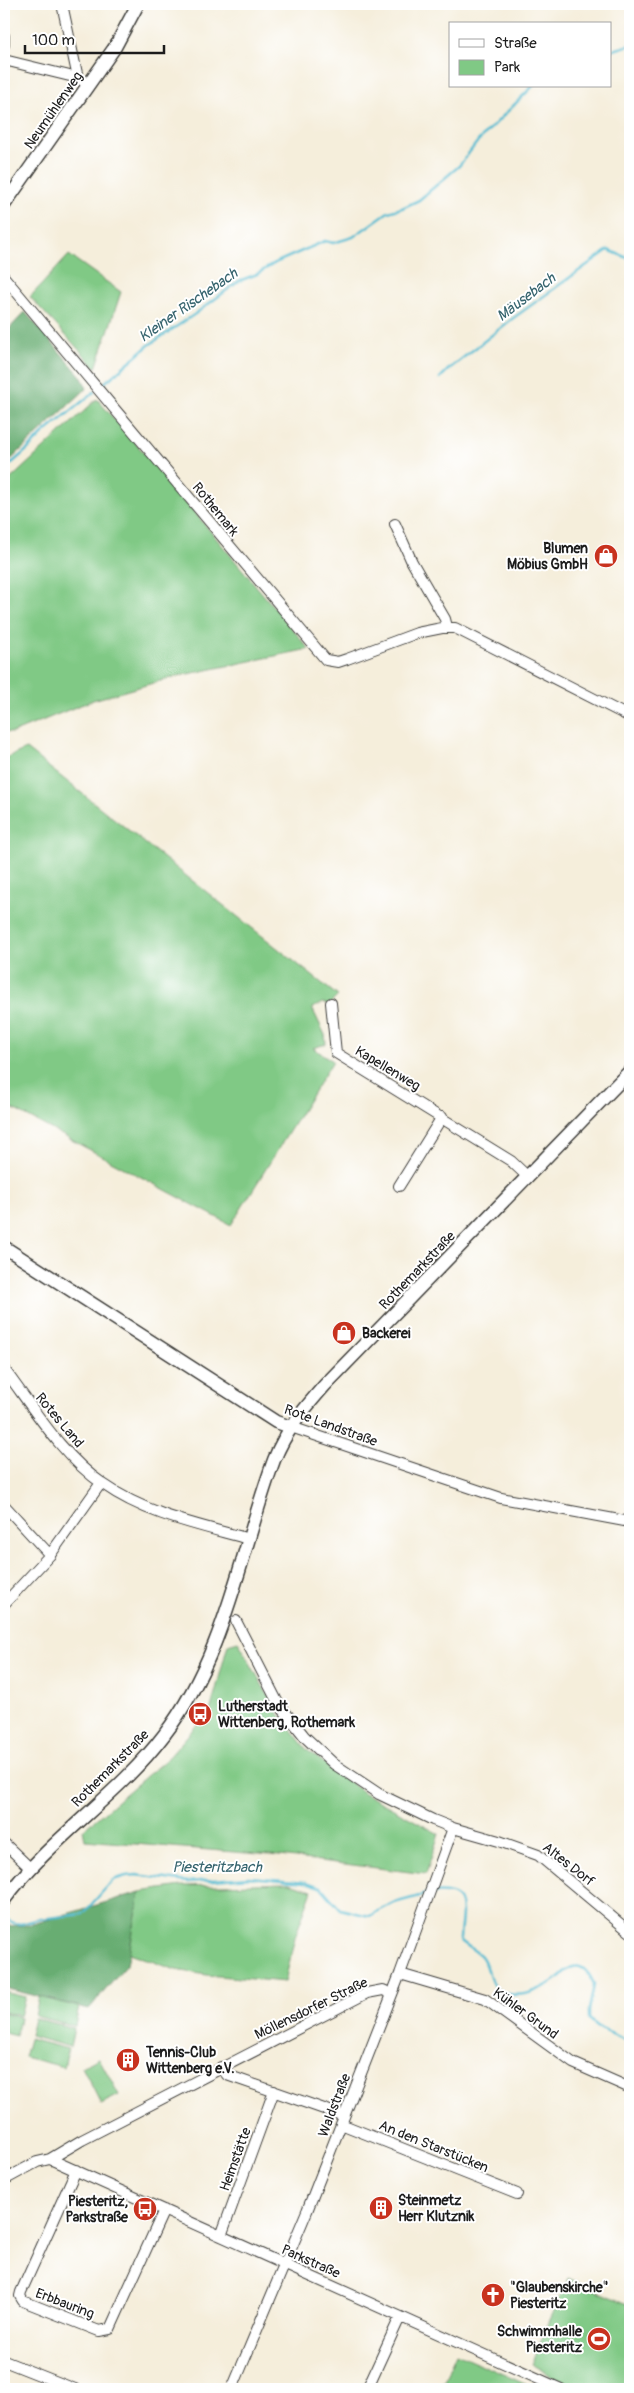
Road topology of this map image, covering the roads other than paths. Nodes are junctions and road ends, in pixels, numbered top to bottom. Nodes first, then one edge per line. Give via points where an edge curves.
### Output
1 (62, 4) edge
2 (138, 4) edge
3 (4, 36) edge
4 (4, 46) edge
5 (4, 60) edge
6 (84, 82) junction
7 (4, 205) edge
8 (4, 277) edge
9 (395, 524) dead end
10 (447, 627) junction
11 (630, 717) edge
12 (331, 1003) dead end
13 (630, 1071) edge
14 (442, 1117) junction
15 (528, 1177) junction
16 (399, 1186) dead end
17 (4, 1247) edge
18 (4, 1370) edge
19 (290, 1427) junction
20 (101, 1483) junction
21 (4, 1505) edge
22 (630, 1522) edge
23 (249, 1539) junction
24 (50, 1555) junction
25 (4, 1604) edge
26 (236, 1621) dead end
27 (453, 1828) junction
28 (4, 1843) edge
29 (30, 1868) junction
30 (4, 1900) edge
31 (630, 1932) edge
32 (400, 1974) junction
33 (392, 1994) junction
34 (221, 2067) junction
35 (630, 2088) edge
36 (274, 2091) junction
37 (343, 2120) junction
38 (50, 2160) junction
39 (76, 2170) junction
40 (4, 2180) edge
41 (517, 2194) dead end
42 (164, 2210) junction
43 (221, 2236) junction
44 (285, 2265) junction
45 (400, 2316) junction
46 (4, 2361) edge
47 (54, 2385) edge
48 (74, 2389) edge
49 (232, 2389) edge
50 (367, 2389) edge
51 (561, 2389) edge

1 - 6 street
2 - 6 street, Neumühlenweg via 122,36
3 - 4 street
5 - 6 street
6 - 7 street, Neumühlenweg
8 - 10 street, Rothemark via 326,660 347,660 417,633
9 - 10 street
10 - 11 street via 455,628
12 - 14 street, Kapellenweg via 336,1053
13 - 15 street, Rothemarkstraße
14 - 15 street, Kapellenweg via 517,1165
14 - 16 street
15 - 19 street, Rothemarkstraße via 325,1386
17 - 19 street, Rote Landstraße via 276,1422
18 - 20 street, Rotes Land via 56,1438
19 - 22 street, Rote Landstraße via 501,1498
19 - 23 street, Rothemarkstraße via 274,1460
20 - 23 street via 169,1517
20 - 24 street
21 - 24 street
23 - 29 street, Rothemarkstraße via 215,1647 184,1707 144,1759
24 - 25 street
26 - 27 street via 272,1694 317,1750 361,1784
27 - 31 street, Altes Dorf via 545,1859
27 - 32 street, Waldstraße
28 - 29 street
29 - 30 street, Rothemarkstraße
32 - 33 street, Waldstraße
32 - 35 street, Kühler Grund via 485,1999 573,2063
33 - 34 street, Möllensdorfer Straße via 383,1990 367,1993
33 - 37 street, Waldstraße
34 - 36 street via 227,2075
34 - 38 street, Möllensdorfer Straße via 76,2143
36 - 37 street
36 - 43 street, Heimstätte
37 - 41 street, An den Starstücken
37 - 44 street, Waldstraße
38 - 39 street, Parkstraße
38 - 40 street, Möllensdorfer Straße via 37,2162
39 - 42 street, Parkstraße
39 - 42 street, Erbbauring via 21,2292 23,2301 99,2331 110,2329
42 - 43 street, Parkstraße
43 - 44 street, Parkstraße
44 - 45 street, Parkstraße
44 - 49 street, Waldstraße
45 - 50 street
45 - 51 street, Parkstraße
46 - 47 street
47 - 48 street

